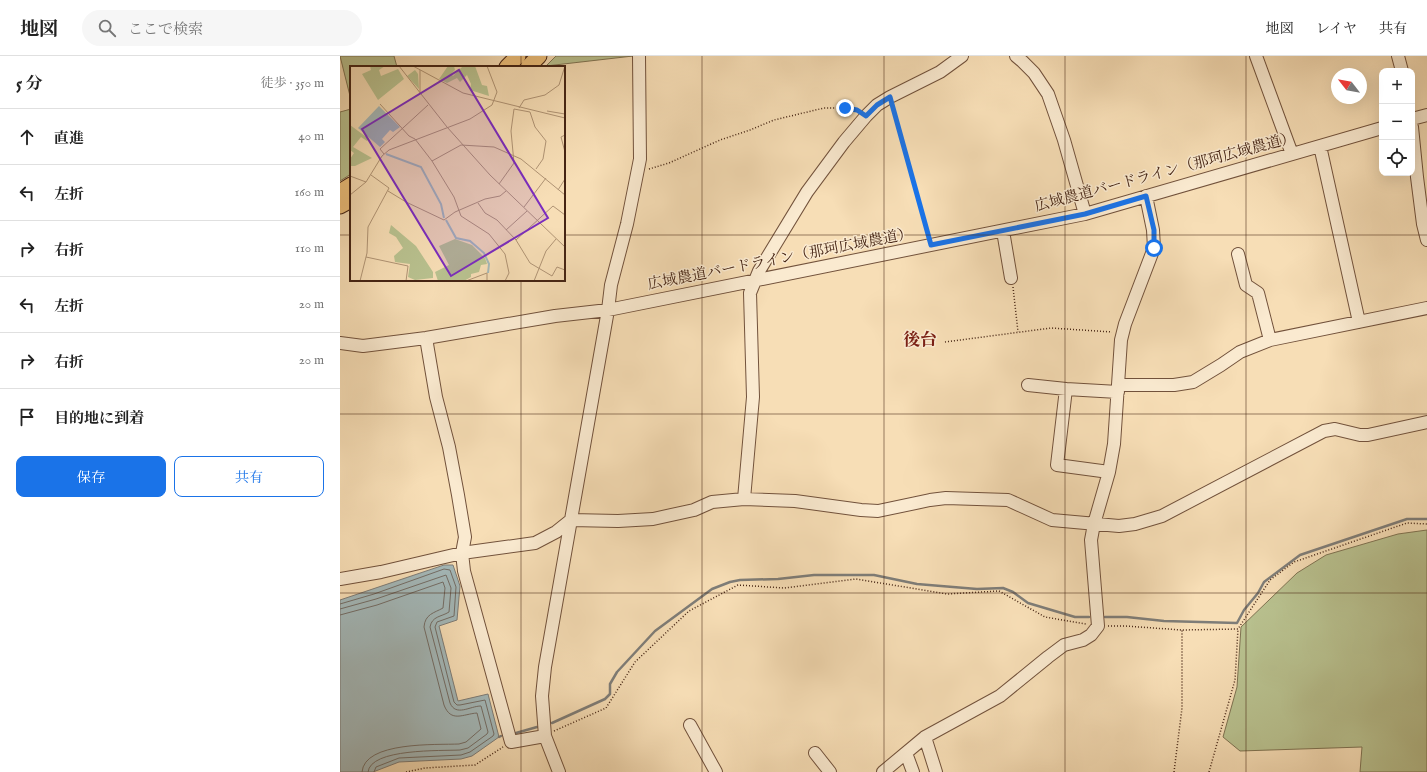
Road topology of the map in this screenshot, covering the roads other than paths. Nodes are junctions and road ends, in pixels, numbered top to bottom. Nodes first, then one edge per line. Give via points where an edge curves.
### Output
1 (518, 56) edge
2 (539, 56) edge
3 (639, 56) edge
4 (962, 56) edge
5 (1016, 56) edge
6 (1256, 56) edge
7 (1398, 56) edge
8 (507, 66) edge
9 (529, 66) edge
10 (1401, 68) edge
11 (1427, 115) edge
12 (1415, 118) edge
13 (1379, 129) edge
14 (1413, 140) edge
15 (1320, 146) junction
16 (1292, 154) junction
17 (350, 186) edge
18 (340, 192) edge
19 (1146, 196) junction
20 (350, 201) edge
21 (340, 206) edge
22 (1085, 214) junction
23 (1004, 231) junction
24 (1427, 240) edge
25 (1238, 254) dead end
26 (1011, 278) road end
27 (756, 281) junction
28 (1427, 308) edge
29 (608, 310) junction
30 (1359, 322) junction
31 (426, 338) junction
32 (1270, 340) junction
33 (340, 343) edge
34 (1028, 385) dead end
35 (1066, 389) junction
36 (1118, 389) junction
37 (1427, 422) edge
38 (1109, 472) junction
39 (744, 499) junction
40 (570, 520) junction
41 (1094, 524) junction
42 (462, 553) junction
43 (340, 579) edge
44 (690, 725) dead end
45 (545, 736) junction
46 (925, 737) junction
47 (815, 753) dead end
48 (906, 753) junction
49 (559, 772) edge
50 (716, 772) edge
51 (830, 772) edge
52 (883, 772) edge
53 (913, 772) edge
54 (936, 772) edge

1 - 8 main road
2 - 9 main road
3 - 29 street via 640,159 611,285
4 - 27 street via 940,72 877,105 866,116 807,192 759,271
5 - 22 street via 1034,72 1048,94
6 - 16 street
7 - 10 street
11 - 12 street
13 - 15 street, 広域農道バードライン（那珂広域農道）
14 - 24 street via 1416,177
15 - 16 street, 広域農道バードライン（那珂広域農道）
15 - 30 street
16 - 19 street, 広域農道バードライン（那珂広域農道）
17 - 18 main road
19 - 22 street, 広域農道バードライン（那珂広域農道）
19 - 36 street via 1154,230 1154,248 1125,324 1121,340
20 - 21 main road
22 - 23 street, 広域農道バードライン（那珂広域農道）
23 - 26 street
23 - 27 street, 広域農道バードライン（那珂広域農道）
25 - 32 street via 1246,285 1258,293
27 - 29 street, 広域農道バードライン（那珂広域農道）
27 - 39 street via 750,293 753,397
28 - 30 street
29 - 31 street, 広域農道バードライン（那珂広域農道） via 555,316
29 - 40 street
30 - 32 street
31 - 33 street, 広域農道バードライン（那珂広域農道） via 363,346
31 - 42 street via 458,495 465,537
32 - 36 street via 1240,352 1193,382
34 - 35 street
35 - 36 street
35 - 38 street via 1057,465
36 - 38 street
37 - 41 street via 1368,435 1335,429 1324,431 1162,516 1119,526
38 - 41 street
39 - 40 street via 712,502 694,510 653,519
39 - 41 street via 795,501 878,511 946,498 1008,500 1052,520
40 - 42 street via 556,532 535,543
40 - 45 street via 545,668 542,696
41 - 46 street via 1091,540 1091,634 1083,640 1064,645 1000,696
42 - 43 street
42 - 45 street via 464,571 510,742
44 - 50 street
45 - 49 street
46 - 48 street
46 - 54 street
47 - 51 street
48 - 52 street
48 - 53 street

